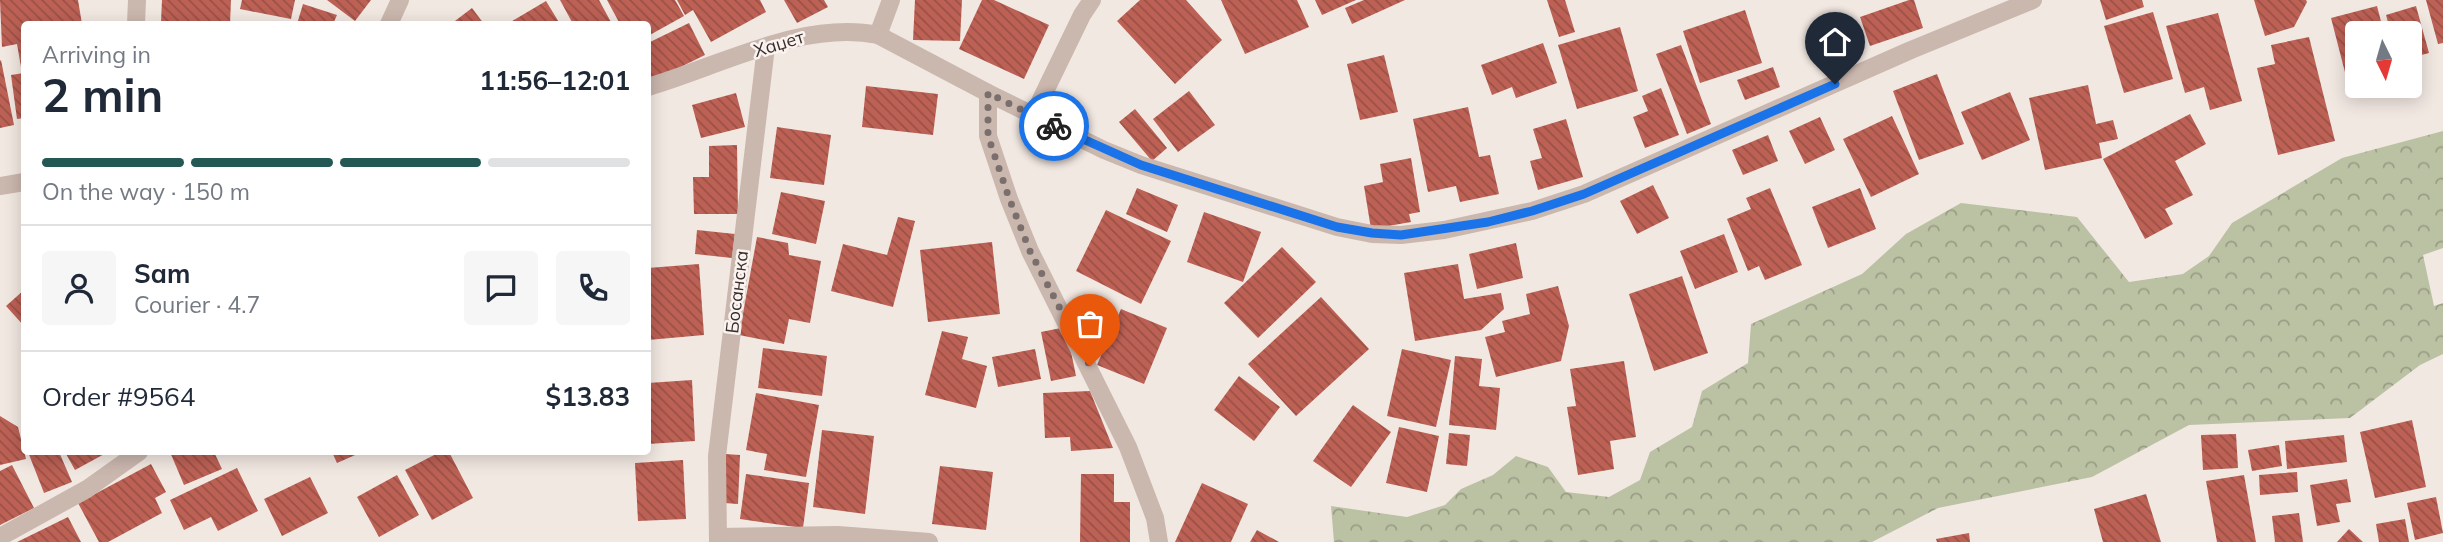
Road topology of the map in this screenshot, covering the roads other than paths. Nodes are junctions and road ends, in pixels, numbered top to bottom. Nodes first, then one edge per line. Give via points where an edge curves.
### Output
1 (137, 0) edge
2 (400, 0) edge
3 (891, 0) edge
4 (1092, 0) edge
5 (2033, 0) edge
6 (135, 21) edge
7 (390, 21) edge
8 (878, 35) junction
9 (766, 47) junction
10 (651, 86) edge
11 (988, 93) junction
12 (1033, 116) junction
13 (21, 182) edge
14 (0, 186) edge
15 (134, 455) edge
16 (0, 537) edge
17 (718, 539) edge
18 (929, 542) edge
19 (1159, 542) edge

1 - 6 street
2 - 7 street
3 - 8 street
4 - 12 street
5 - 12 street via 1584,194 1488,222 1401,235 1337,227 1141,165
8 - 9 street, Хаџет via 833,31
8 - 11 street
9 - 10 street, Хаџет
9 - 17 street, Босанска via 717,456
11 - 12 street
11 - 19 street via 988,136 1009,198 1030,251 1128,447 1155,518
13 - 14 street
15 - 16 street via 87,489
17 - 18 street, Босанска via 838,535

